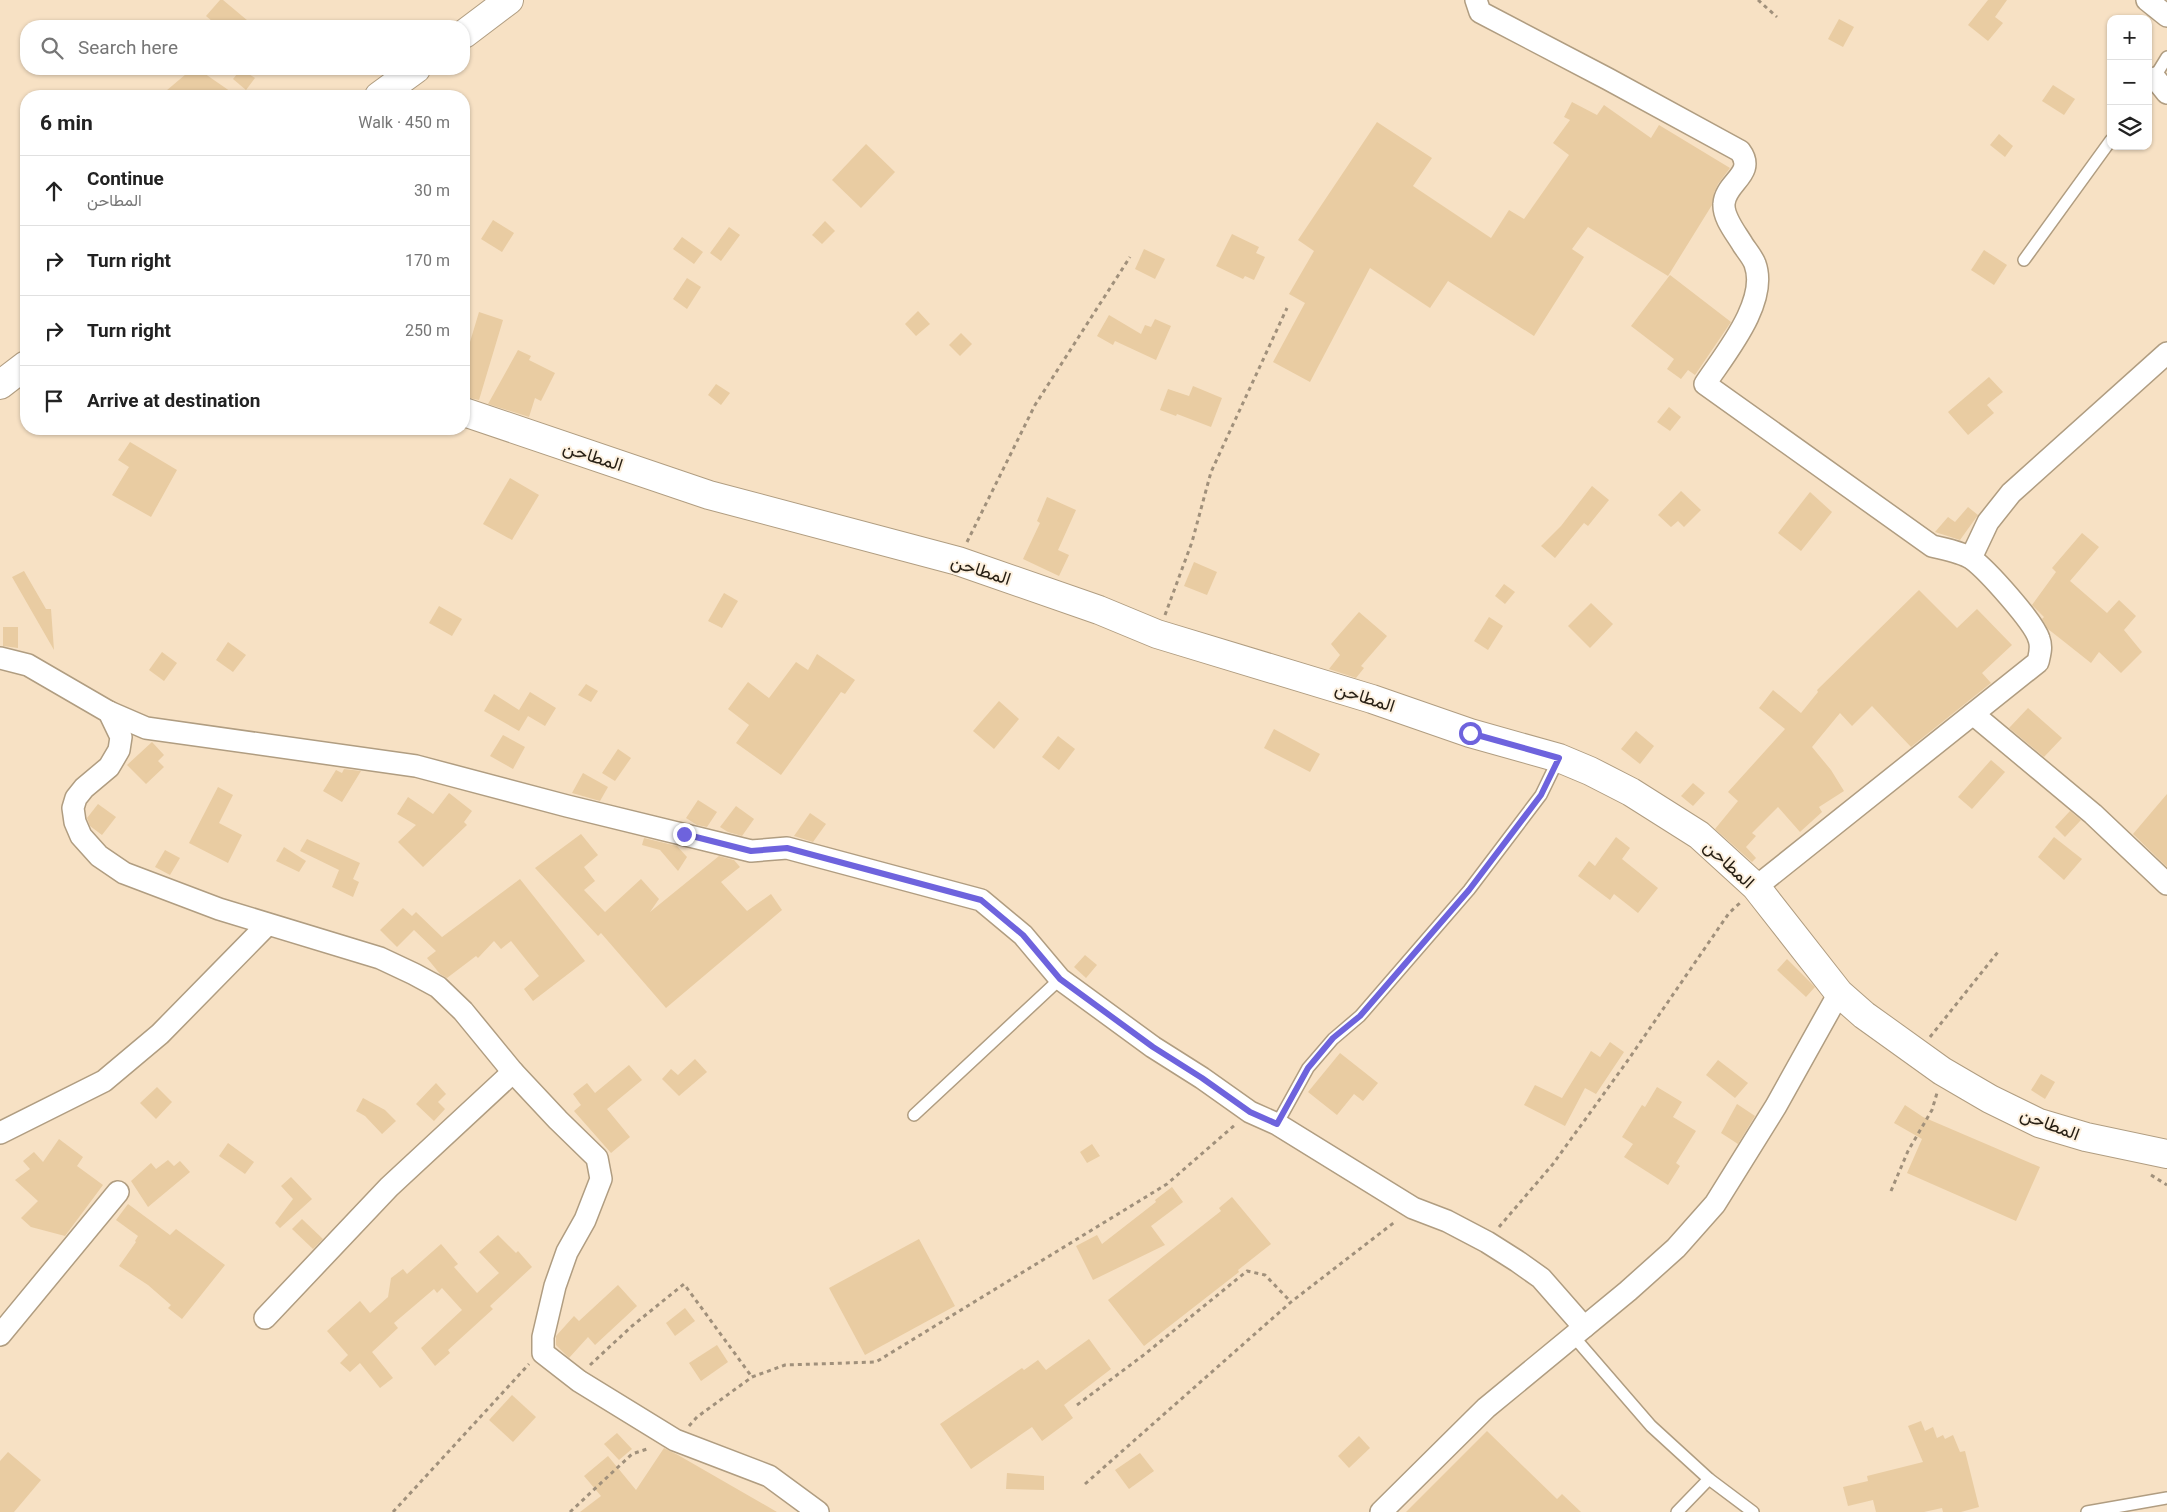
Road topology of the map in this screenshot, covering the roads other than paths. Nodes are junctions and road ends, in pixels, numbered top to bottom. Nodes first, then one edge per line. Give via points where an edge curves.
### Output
1 (509, 0) edge
2 (1476, 0) edge
3 (2147, 0) edge
4 (2167, 16) edge
5 (470, 29) edge
6 (2167, 57) edge
7 (408, 75) edge
8 (2157, 87) edge
9 (387, 90) edge
10 (2107, 146) edge
11 (2024, 260) dead end
12 (2167, 353) edge
13 (20, 370) edge
14 (0, 385) edge
15 (470, 414) edge
16 (1971, 558) junction
17 (0, 658) edge
18 (109, 712) junction
19 (1973, 714) junction
20 (1559, 758) junction
21 (2167, 884) edge
22 (1756, 887) junction
23 (267, 925) junction
24 (1060, 979) junction
25 (1839, 993) junction
26 (513, 1072) junction
27 (914, 1115) dead end
28 (1277, 1124) junction
29 (0, 1133) edge
30 (2167, 1154) edge
31 (118, 1192) dead end
32 (265, 1318) dead end
33 (1579, 1332) junction
34 (0, 1335) edge
35 (1709, 1479) junction
36 (2167, 1498) edge
37 (818, 1512) edge
38 (1381, 1512) edge
39 (1677, 1512) edge
40 (1753, 1512) edge
41 (2087, 1512) edge

1 - 5 main road
2 - 16 street via 1480,12 1740,151 1746,165 1728,191 1725,214 1756,264 1754,302 1742,328 1704,384 1932,546
3 - 4 street
6 - 8 lane
7 - 9 main road
10 - 11 lane
12 - 16 street via 2011,493 1988,522
13 - 14 main road
15 - 20 main road, المطاحن via 709,495 958,561 1157,634
16 - 19 street via 2026,618 2039,637 2042,649 2038,662
17 - 18 street via 28,665
18 - 23 street via 121,738 119,750 109,767 76,798 73,808 81,836 99,856 124,873
18 - 24 street via 146,728 416,766 751,851 787,848 981,900 1023,935
19 - 21 street via 2092,814
19 - 22 street
20 - 22 main road, المطاحن via 1631,792 1699,835
20 - 28 lane via 1541,795 1469,890 1360,1016 1333,1038 1308,1068
22 - 25 main road, المطاحن
23 - 26 street via 380,958 438,987 488,1039
23 - 29 street via 160,1034 104,1081
24 - 27 lane
24 - 28 street via 1250,1112
25 - 30 main road, المطاحن via 1917,1053 1990,1099 2039,1122 2086,1138
25 - 33 street via 1776,1106 1714,1204 1676,1248
26 - 32 street via 389,1187
26 - 37 street via 588,1148 597,1158 600,1168 601,1179 555,1286 543,1337 543,1353 579,1381 675,1440 769,1476
28 - 33 street via 1413,1208 1447,1221 1486,1242 1541,1278
31 - 34 street
33 - 35 lane via 1651,1426
33 - 38 street via 1486,1408
35 - 39 lane
35 - 40 lane
36 - 41 lane

